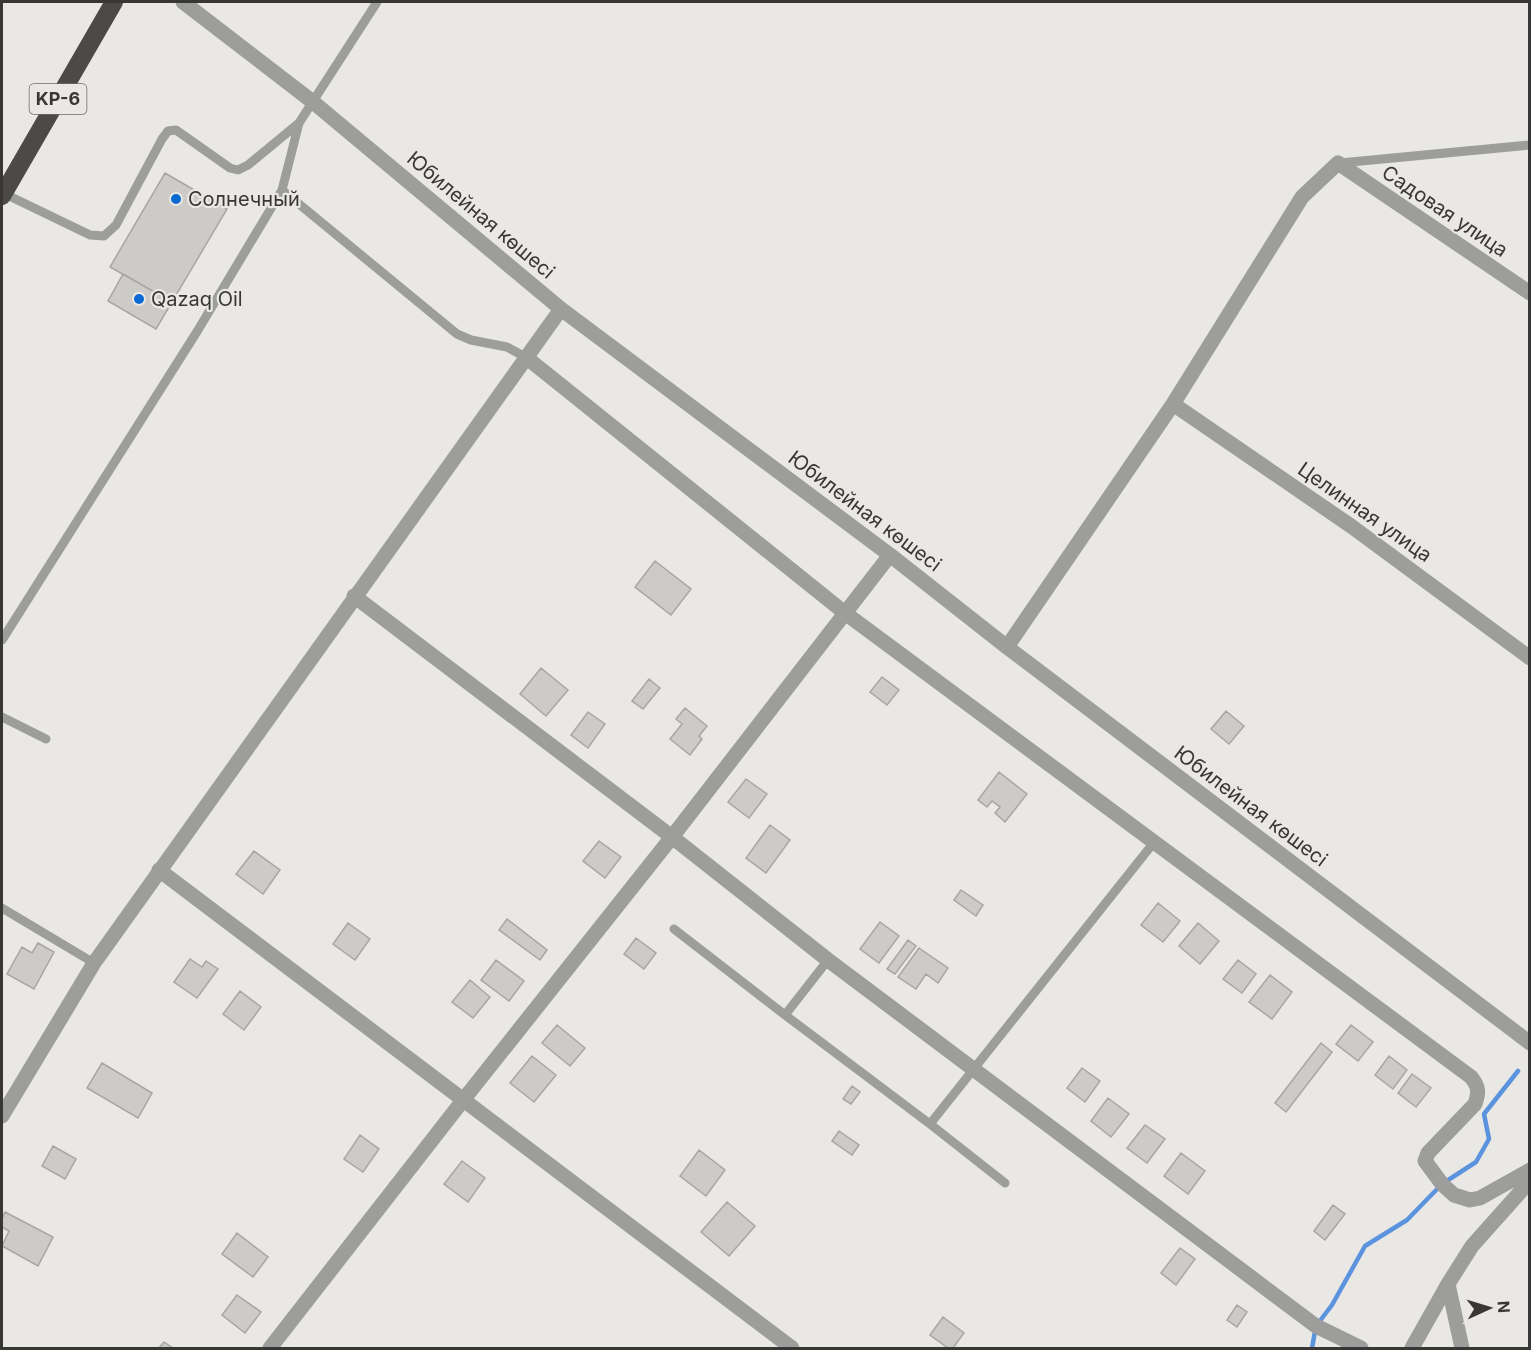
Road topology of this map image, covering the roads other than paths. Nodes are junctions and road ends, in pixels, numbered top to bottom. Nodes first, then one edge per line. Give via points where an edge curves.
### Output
1 (114, 2) edge
2 (183, 2) edge
3 (377, 2) edge
4 (313, 102) junction
5 (299, 123) junction
6 (1530, 145) edge
7 (1338, 163) junction
8 (282, 190) junction
9 (2, 195) edge
10 (1530, 293) edge
11 (561, 309) junction
12 (527, 358) junction
13 (1173, 404) junction
14 (890, 555) junction
15 (354, 596) junction
16 (845, 613) junction
17 (2, 640) edge
18 (1007, 647) junction
19 (1530, 658) edge
20 (2, 717) edge
21 (46, 739) dead end
22 (672, 837) junction
23 (1155, 841) junction
24 (159, 870) junction
25 (2, 908) edge
26 (674, 929) dead end
27 (828, 960) junction
28 (94, 963) junction
29 (785, 1015) junction
30 (1530, 1043) edge
31 (975, 1070) junction
32 (464, 1099) junction
33 (2, 1116) edge
34 (930, 1124) junction
35 (1530, 1170) edge
36 (1530, 1180) edge
37 (1005, 1183) dead end
38 (1448, 1284) junction
39 (270, 1348) edge
40 (792, 1348) edge
41 (1361, 1348) edge
42 (1412, 1348) edge
43 (1462, 1348) edge

1 - 9 highway, KP-6
2 - 4 street, Юбилейная көшесі
3 - 4 lane
4 - 5 lane
4 - 11 street, Юбилейная көшесі
5 - 8 lane
5 - 9 lane via 238,170 176,130 168,132 116,225 104,236 90,235
6 - 7 lane
7 - 10 street, Садовая улица
7 - 13 street via 1302,197
8 - 12 lane via 457,334 507,347
8 - 17 lane
11 - 12 street
11 - 14 street, Юбилейная көшесі
12 - 15 street
12 - 16 street
13 - 18 street
13 - 19 street, Целинная улица via 1351,526
14 - 16 street
14 - 18 street, Юбилейная көшесі
15 - 22 street
15 - 24 street
16 - 22 street
16 - 23 street
18 - 30 street, Юбилейная көшесі
20 - 21 lane
22 - 27 street
22 - 32 street
23 - 31 lane
23 - 35 street via 1471,1077 1478,1086 1475,1104 1425,1158 1425,1164 1454,1195 1470,1200 1480,1198
24 - 28 street
24 - 32 street
25 - 28 lane
26 - 29 lane
27 - 29 lane
27 - 31 street
28 - 33 street
29 - 34 lane
31 - 34 lane
31 - 41 street via 1316,1326
32 - 39 street
32 - 40 street
34 - 37 lane
36 - 38 street via 1472,1246
38 - 42 street
38 - 43 street

